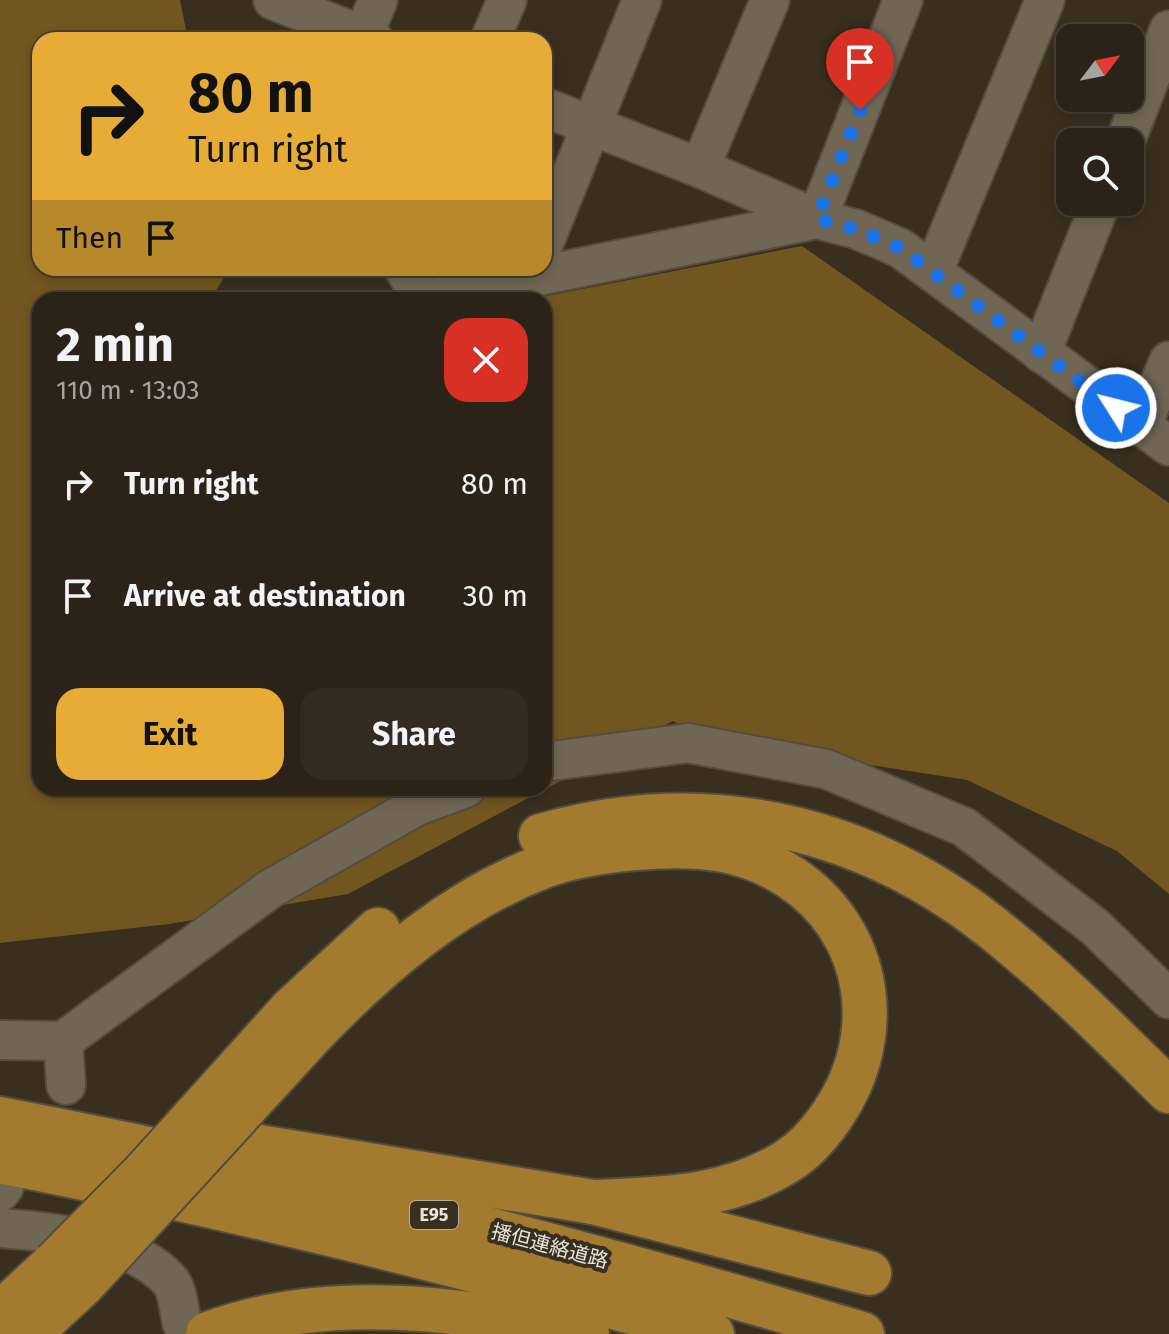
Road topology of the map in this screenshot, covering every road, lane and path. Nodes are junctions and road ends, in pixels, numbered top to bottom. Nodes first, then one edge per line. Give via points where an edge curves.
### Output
1 (273, 0) edge
2 (378, 0) edge
3 (507, 0) edge
4 (642, 0) edge
5 (770, 0) edge
6 (903, 0) edge
7 (1045, 0) edge
8 (1169, 30) edge
9 (354, 32) edge
10 (370, 32) edge
11 (493, 32) edge
12 (552, 110) edge
13 (591, 125) junction
14 (1130, 128) edge
15 (700, 168) junction
16 (1095, 216) edge
17 (817, 219) junction
18 (552, 222) edge
19 (552, 260) edge
20 (933, 272) junction
21 (494, 276) edge
22 (446, 292) edge
23 (1041, 353) junction
24 (1169, 361) edge
25 (1155, 436) edge
26 (552, 761) edge
27 (444, 796) edge
28 (1169, 999) edge
29 (303, 1020) junction
30 (0, 1040) edge
31 (63, 1041) junction
32 (66, 1085) dead end
33 (1169, 1091) edge
34 (0, 1113) edge
35 (0, 1119) edge
36 (1, 1180) edge
37 (593, 1202) junction
38 (0, 1228) edge
39 (70, 1273) junction
40 (869, 1273) dead end
41 (0, 1314) edge
42 (195, 1328) edge
43 (29, 1334) edge
44 (587, 1334) edge
45 (712, 1334) edge
46 (862, 1334) edge

1 - 9 street
2 - 10 street
3 - 11 street
4 - 13 street
5 - 15 street
6 - 17 street
7 - 20 street
8 - 14 street
12 - 13 street
13 - 15 street
13 - 18 street
15 - 17 street
16 - 23 street
17 - 19 street
17 - 20 street via 900,248
20 - 23 street
21 - 22 street
23 - 25 street
24 - 25 street
26 - 28 street via 688,743 826,769 964,827 1095,927
27 - 31 street via 270,889
29 - 33 highway via 385,924 440,887 537,838 623,817 727,816 782,824 839,841 944,894 1004,936
29 - 37 highway via 358,987 457,911 546,866 589,854 656,847 722,850 775,868 821,900 846,936 865,984 864,1038 853,1078 831,1119 788,1162 740,1184 692,1197
29 - 39 highway, bridge
30 - 31 street
31 - 32 street
34 - 37 highway via 325,1155
35 - 46 highway, 播但連絡道路 / E95 via 435,1215
36 - 45 highway, 播但連絡道路 / E95 via 247,1213
37 - 40 highway
38 - 42 street via 58,1233 138,1255 172,1283
39 - 41 highway
39 - 43 highway
42 - 44 highway via 372,1308 486,1315

